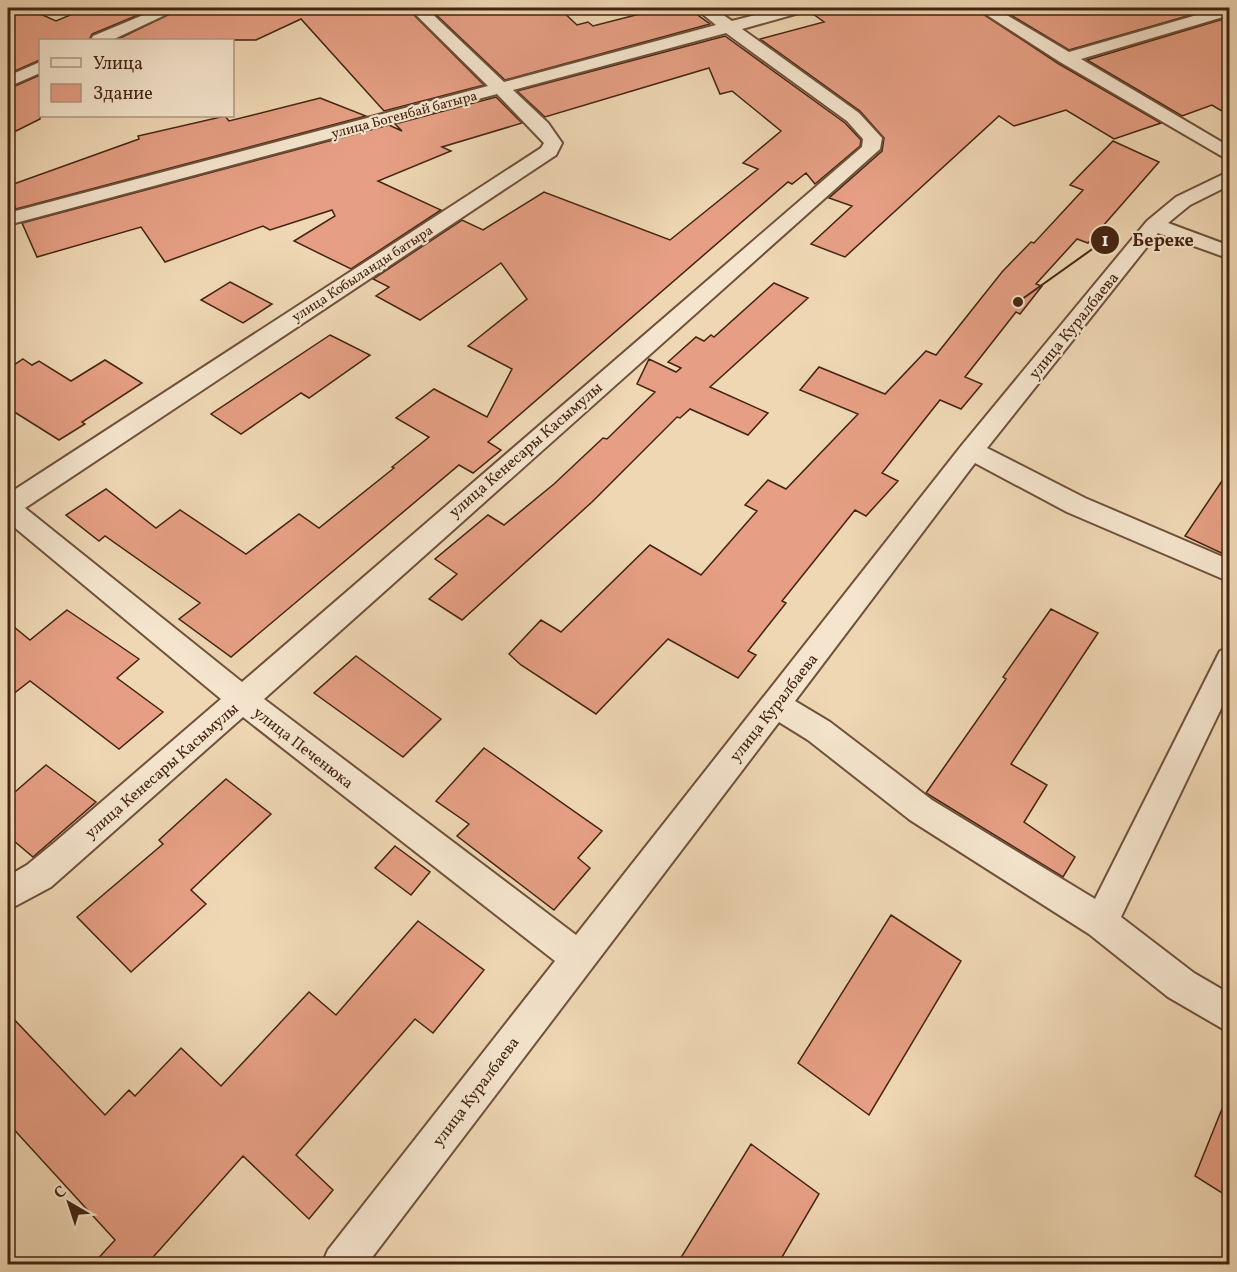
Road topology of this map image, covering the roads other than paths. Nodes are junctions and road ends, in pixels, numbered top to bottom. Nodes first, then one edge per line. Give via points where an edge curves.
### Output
1 (172, 8) edge
2 (417, 8) edge
3 (703, 8) edge
4 (800, 8) edge
5 (984, 8) edge
6 (1230, 10) edge
7 (728, 26) junction
8 (101, 39) edge
9 (1066, 58) junction
10 (39, 67) edge
11 (8, 82) edge
12 (500, 88) junction
13 (1230, 155) edge
14 (1230, 177) edge
15 (8, 219) edge
16 (1154, 225) junction
17 (1230, 253) edge
18 (971, 451) junction
19 (8, 507) edge
20 (1230, 572) edge
21 (1230, 659) edge
22 (242, 699) junction
23 (776, 705) junction
24 (8, 894) edge
25 (1101, 922) junction
26 (577, 957) junction
27 (1230, 1015) edge
28 (342, 1264) edge

1 - 8 street
2 - 12 street, улица Кобыланды батыра
3 - 7 street, улица Кенесары Касымулы
4 - 7 street, улица Богенбай батыра
5 - 9 street
6 - 9 street
7 - 12 street, улица Богенбай батыра
7 - 22 street, улица Кенесары Касымулы via 853,117 873,138 871,149
9 - 13 street
10 - 11 street
12 - 15 street, улица Богенбай батыра
12 - 19 street, улица Кобыланды батыра via 548,135 553,143 549,151
14 - 16 street, улица Куралбаева via 1183,201
16 - 17 street
16 - 18 street, улица Куралбаева
18 - 20 street via 1076,505
18 - 23 street, улица Куралбаева
19 - 22 street, улица Печенюка
21 - 25 street
22 - 24 street, улица Кенесары Касымулы via 67,853
22 - 26 street, улица Печенюка
23 - 25 street via 819,731 921,810
23 - 26 street, улица Куралбаева
25 - 27 street via 1181,985
26 - 28 street, улица Куралбаева

